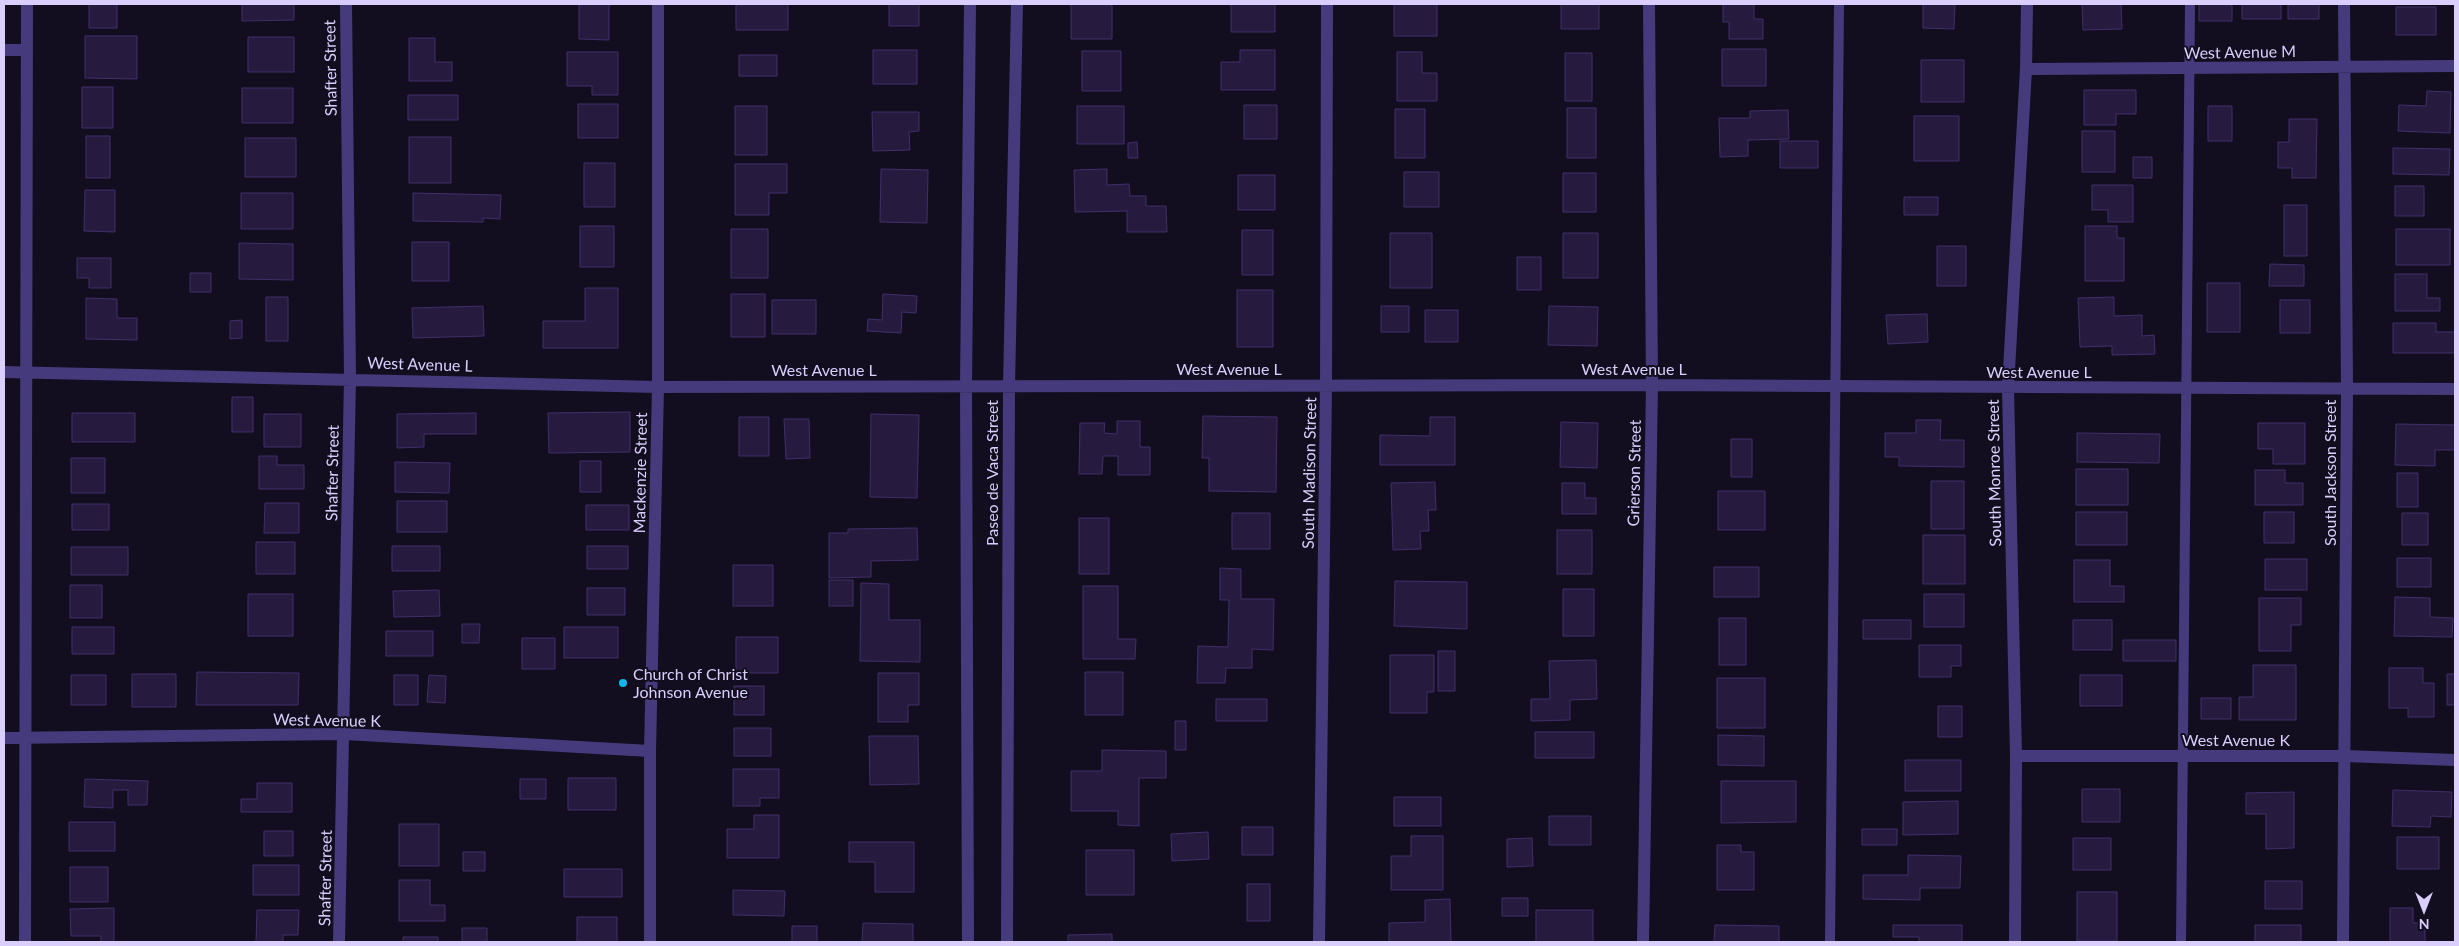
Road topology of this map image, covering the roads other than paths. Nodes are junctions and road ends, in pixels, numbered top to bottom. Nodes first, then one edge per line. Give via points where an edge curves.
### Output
1 (27, 4) edge
2 (346, 4) edge
3 (658, 4) edge
4 (970, 4) edge
5 (1017, 4) edge
6 (1327, 4) edge
7 (1649, 4) edge
8 (1839, 4) edge
9 (2027, 4) edge
10 (2190, 4) edge
11 (2344, 4) edge
12 (4, 50) edge
13 (27, 50) junction
14 (2343, 66) junction
15 (2455, 66) edge
16 (2026, 69) junction
17 (2189, 70) junction
18 (4, 372) edge
19 (26, 372) junction
20 (350, 378) junction
21 (1326, 385) junction
22 (1652, 385) junction
23 (966, 386) junction
24 (1009, 386) junction
25 (658, 387) junction
26 (1835, 387) junction
27 (2008, 388) junction
28 (2186, 388) junction
29 (2347, 388) junction
30 (2455, 389) edge
31 (344, 734) junction
32 (4, 738) edge
33 (25, 738) junction
34 (650, 751) junction
35 (2016, 756) junction
36 (2183, 756) junction
37 (2344, 756) junction
38 (2455, 760) edge
39 (24, 942) edge
40 (339, 942) edge
41 (650, 942) edge
42 (968, 942) edge
43 (1007, 942) edge
44 (1319, 942) edge
45 (1643, 942) edge
46 (1830, 942) edge
47 (2015, 942) edge
48 (2181, 942) edge
49 (2344, 942) edge

1 - 13 street
2 - 20 street, Shafter Street
3 - 25 street, Mackenzie Street
4 - 23 street, Paseo de Vaca Street
5 - 24 street, Paseo de Vaca Street
6 - 21 street, South Madison Street
7 - 22 street, Grierson Street
8 - 26 lane
9 - 16 street, South Monroe Street
10 - 17 lane
11 - 14 street, South Jackson Street
12 - 13 street
13 - 19 street
14 - 15 street, West Avenue M
14 - 17 street, West Avenue M
14 - 29 street, South Jackson Street
16 - 17 street, West Avenue M
16 - 27 street, South Monroe Street
17 - 28 lane
18 - 19 street, West Avenue L
19 - 20 street, West Avenue L
19 - 33 street
20 - 25 street, West Avenue L
20 - 31 street, Shafter Street
21 - 22 street, West Avenue L
21 - 24 street, West Avenue L
21 - 44 street, South Madison Street
22 - 26 street, West Avenue L
22 - 45 street, Grierson Street
23 - 24 street, West Avenue L
23 - 25 street, West Avenue L
23 - 42 street, Paseo de Vaca Street
24 - 43 street, Paseo de Vaca Street
25 - 34 street, Mackenzie Street
26 - 27 street, West Avenue L
26 - 46 lane
27 - 28 street, West Avenue L
27 - 35 street, South Monroe Street
28 - 29 street, West Avenue L
28 - 36 lane
29 - 30 street, West Avenue L
29 - 37 street, South Jackson Street
31 - 33 street, West Avenue K
31 - 34 street, West Avenue K
31 - 40 street, Shafter Street
32 - 33 street, West Avenue K
33 - 39 street
34 - 41 street, Mackenzie Street
35 - 36 street, West Avenue K
35 - 47 street, South Monroe Street
36 - 37 street, West Avenue K
36 - 48 lane
37 - 38 street, West Avenue K
37 - 49 street, South Jackson Street

